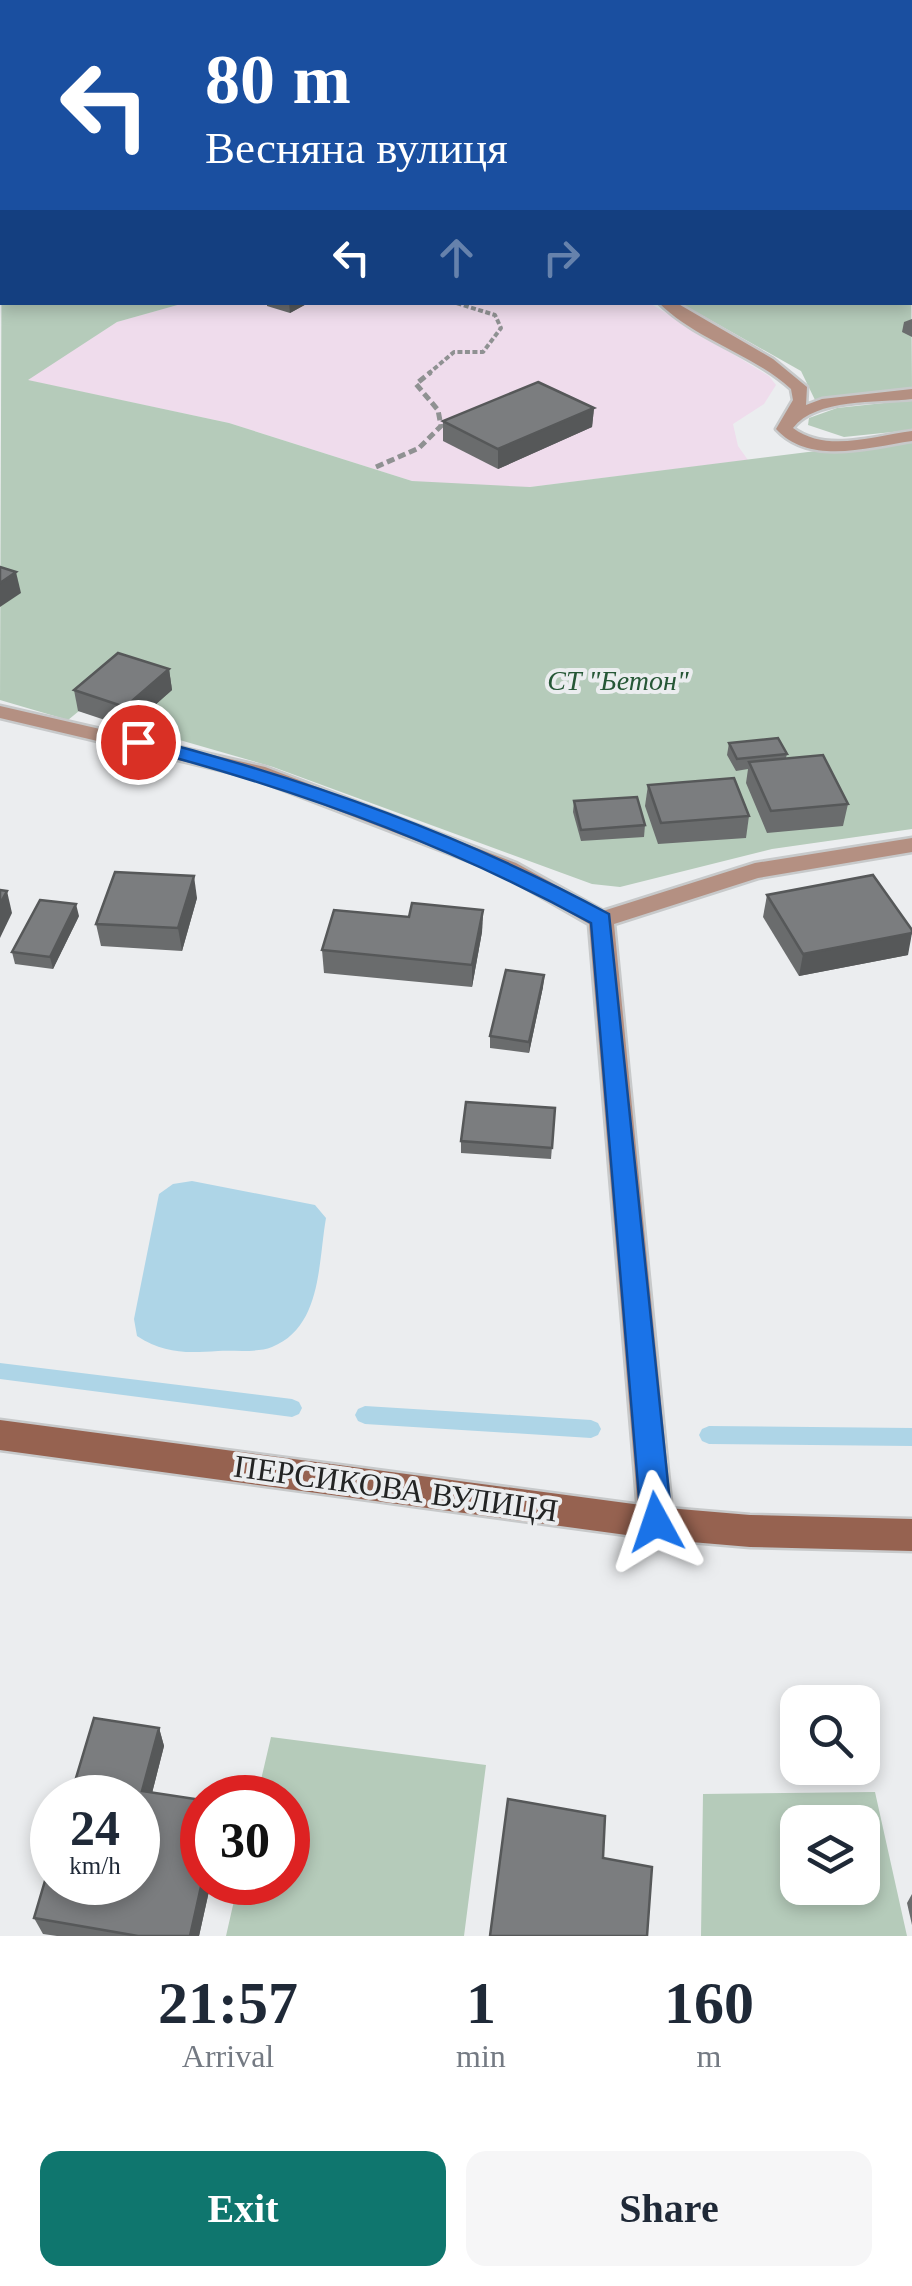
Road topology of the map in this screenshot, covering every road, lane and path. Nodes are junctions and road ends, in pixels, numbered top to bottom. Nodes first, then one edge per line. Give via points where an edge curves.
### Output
1 (463, 305) edge
2 (670, 305) edge
3 (912, 394) edge
4 (786, 422) junction
5 (912, 436) edge
6 (376, 467) dead end
7 (0, 712) edge
8 (912, 845) edge
9 (601, 920) junction
10 (0, 1436) edge
11 (656, 1522) junction
12 (912, 1535) edge

1 - 6 path via 495,315 498,335 483,352 454,352 416,384 438,410 440,426 419,448
2 - 4 street via 792,380 803,393
3 - 4 street via 822,404
4 - 5 street via 790,435 821,446
7 - 9 street via 257,772 508,868
8 - 9 street via 754,871
9 - 11 street
10 - 11 main road, ПЕРСИКОВА ВУЛИЦЯ
11 - 12 main road, ПЕРСИКОВА ВУЛИЦЯ

